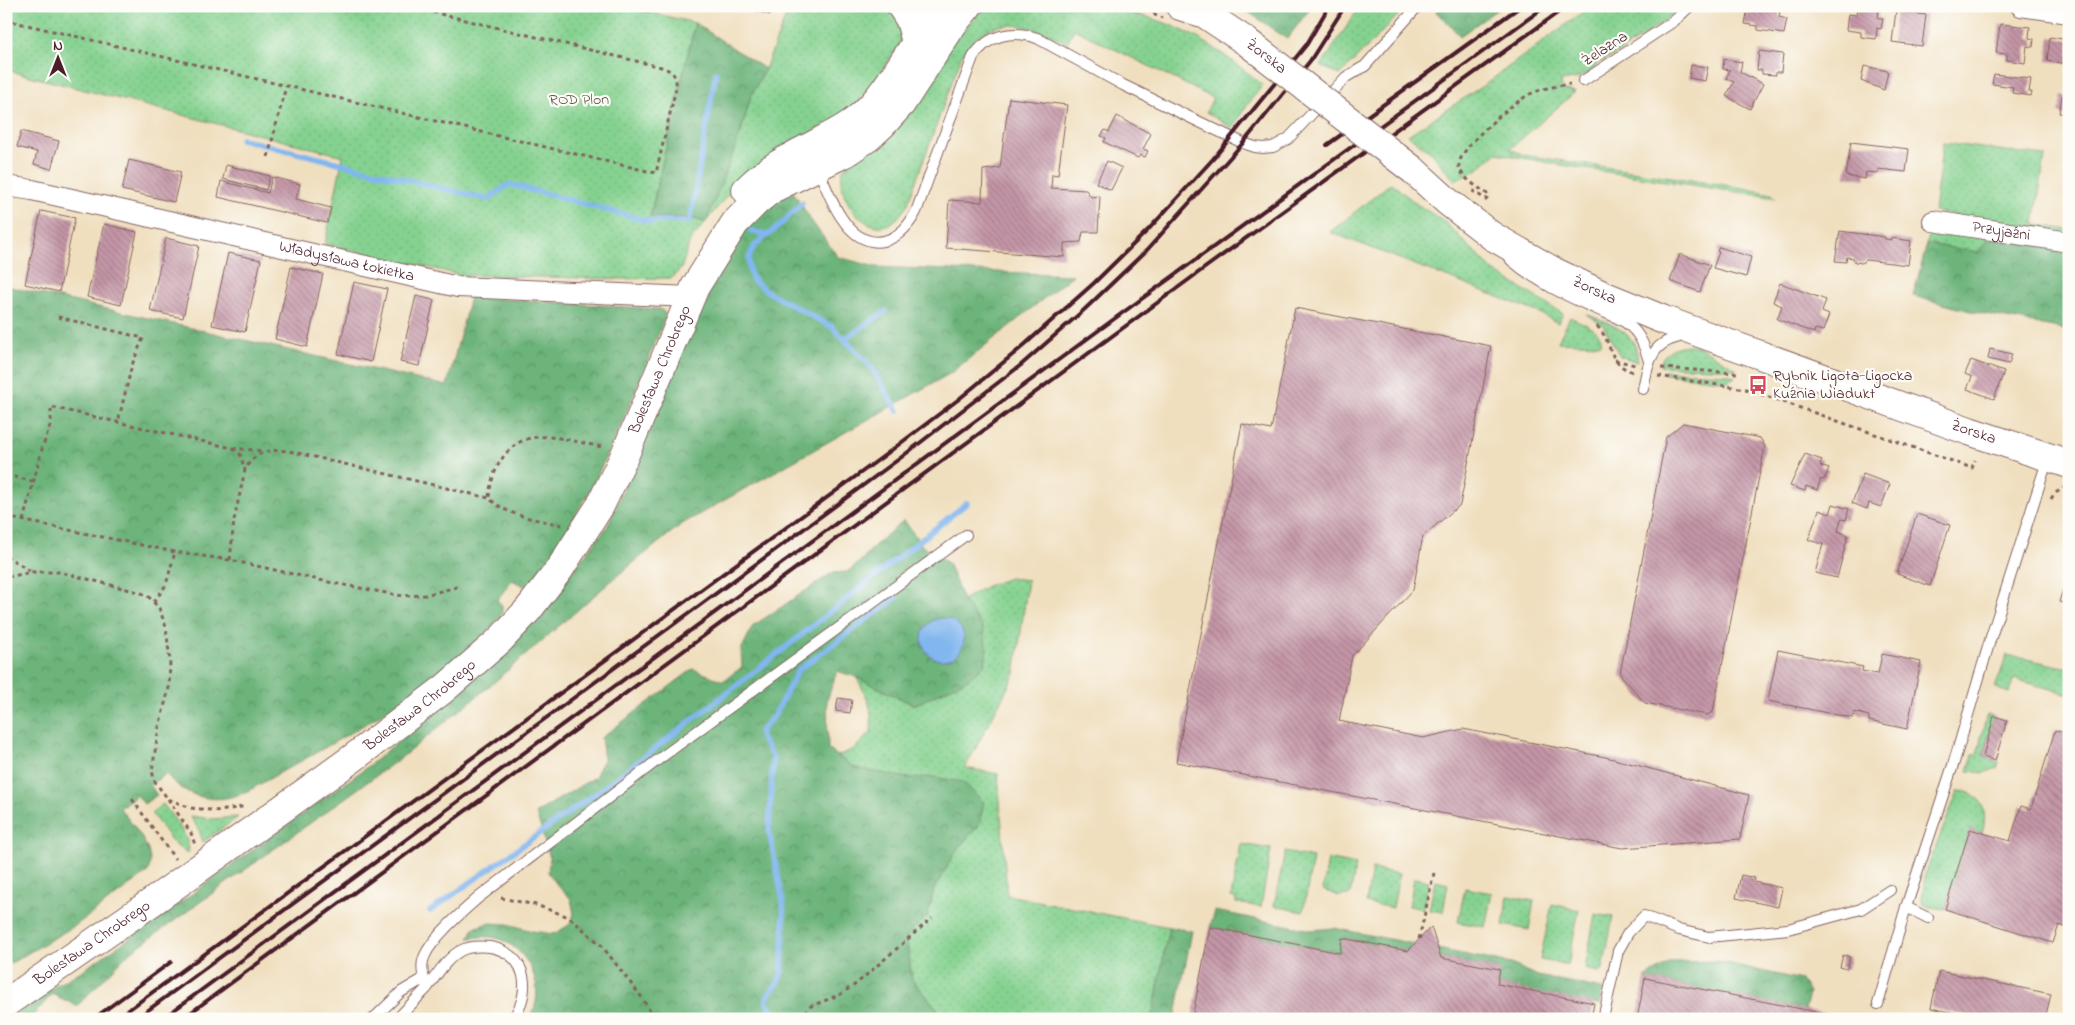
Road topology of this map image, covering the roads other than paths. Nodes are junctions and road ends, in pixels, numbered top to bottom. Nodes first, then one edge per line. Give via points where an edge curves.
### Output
1 (901, 6) edge
2 (937, 6) edge
3 (968, 6) edge
4 (1418, 6) edge
5 (1690, 6) edge
6 (2021, 6) edge
7 (1185, 10) edge
8 (2069, 13) edge
9 (916, 42) junction
10 (1583, 81) road end
11 (813, 157) junction
12 (6, 186) edge
13 (1933, 221) dead end
14 (1492, 236) junction
15 (2069, 242) edge
16 (693, 292) junction
17 (1703, 334) junction
18 (1647, 367) junction
19 (1643, 389) dead end
20 (2058, 461) edge
21 (966, 535) dead end
22 (1890, 890) dead end
23 (1906, 908) junction
24 (1928, 918) dead end
25 (425, 984) junction
26 (6, 1003) edge
27 (1878, 1004) dead end
28 (374, 1019) edge
29 (397, 1019) edge
30 (513, 1019) edge
31 (1603, 1019) edge

1 - 9 street via 910,20
2 - 9 street, Bolesława Chrobrego
3 - 11 street, Bolesława Chrobrego via 892,115 855,147
4 - 11 lane via 1365,66 1346,77 1288,139 1273,147 1255,148 1243,143 1037,38 1012,34 991,39 973,57 919,204 912,220 898,235 876,242 852,231 836,209
5 - 10 lane, Żelazna via 1666,26
6 - 8 street
7 - 14 street, Żorska, bridge via 1247,42 1413,170
9 - 11 street, Bolesława Chrobrego via 865,113
11 - 16 street, Bolesława Chrobrego via 779,162 725,214 702,253
12 - 16 street, Władysława Łokietka via 458,287
13 - 15 street, Przyjaźni
14 - 17 street, Żorska via 1571,281
14 - 18 lane via 1523,270 1553,289 1630,326 1644,346
16 - 26 street, Bolesława Chrobrego via 600,506 569,556 528,610 496,644 444,689 360,753
17 - 18 lane via 1664,342 1653,353
17 - 20 street, Żorska
18 - 19 lane
20 - 23 lane via 1991,637
21 - 25 lane via 659,759 478,898 431,946 423,961
22 - 31 lane via 1861,909 1797,926 1709,937 1679,930 1644,916 1628,933 1618,951
23 - 24 lane
23 - 27 lane
25 - 28 lane via 401,992
25 - 29 lane
25 - 30 lane via 458,952 470,947 483,946 505,952 519,964 524,984 522,999

